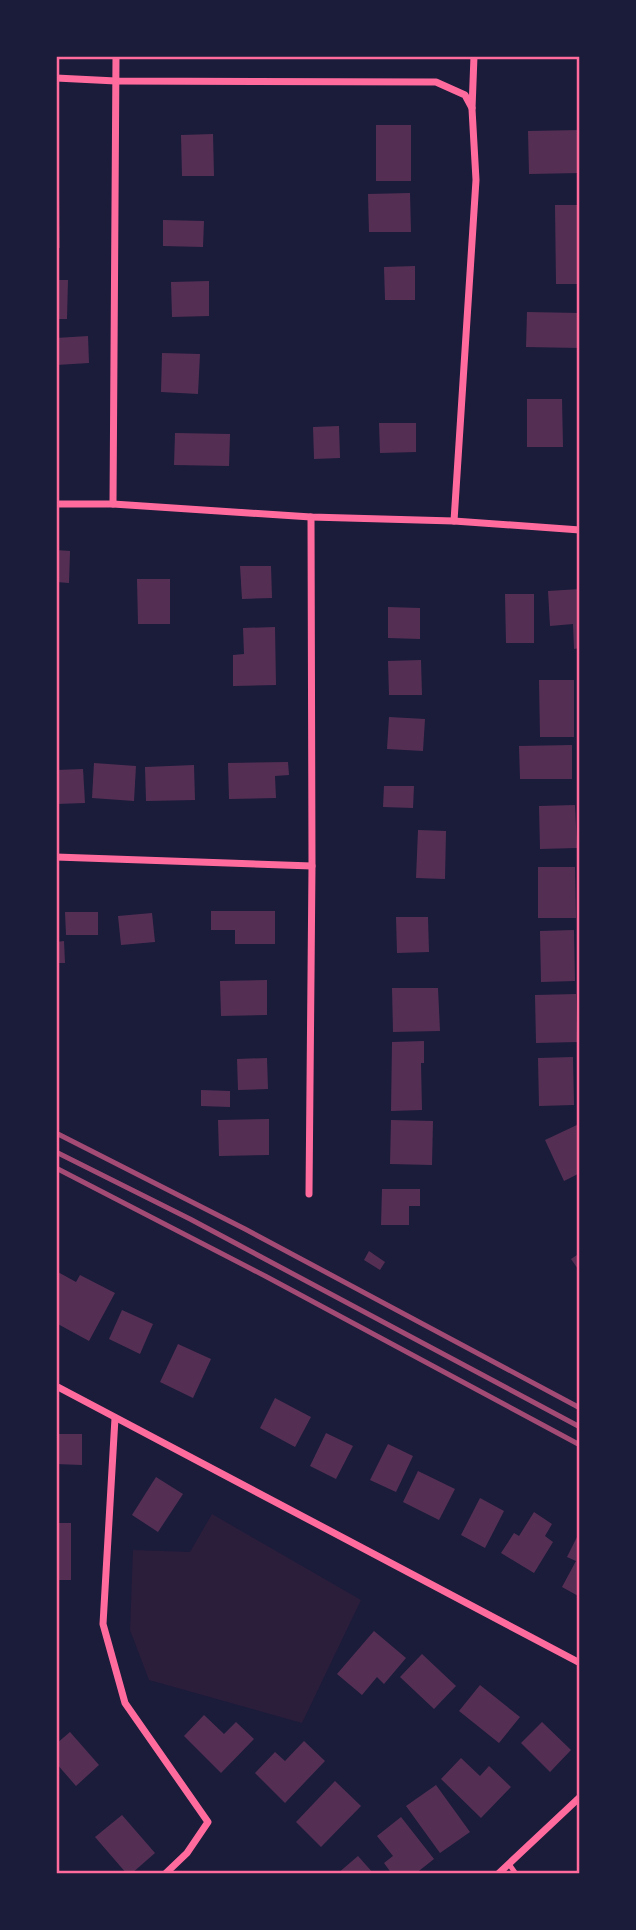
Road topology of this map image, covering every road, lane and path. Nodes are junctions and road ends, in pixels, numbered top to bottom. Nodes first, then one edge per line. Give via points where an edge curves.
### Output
1 (116, 56) edge
2 (474, 56) edge
3 (56, 78) edge
4 (116, 81) junction
5 (472, 109) junction
6 (56, 503) edge
7 (113, 504) junction
8 (311, 517) junction
9 (454, 521) junction
10 (580, 530) edge
11 (56, 857) edge
12 (312, 866) junction
13 (309, 1194) dead end
14 (56, 1386) edge
15 (115, 1418) junction
16 (580, 1663) edge
17 (580, 1797) edge
18 (509, 1864) junction
19 (166, 1874) edge
20 (498, 1874) edge
21 (516, 1874) edge

1 - 4 street
2 - 5 street
3 - 4 street
4 - 5 street via 436,82 465,95
4 - 7 street
5 - 9 street via 476,180
6 - 7 street
7 - 8 street
8 - 9 street
8 - 12 street
9 - 10 street
11 - 12 street
12 - 13 street
14 - 15 street
15 - 16 street
15 - 19 street via 103,1624 125,1703 208,1822
17 - 18 street
18 - 20 street
18 - 21 lane

